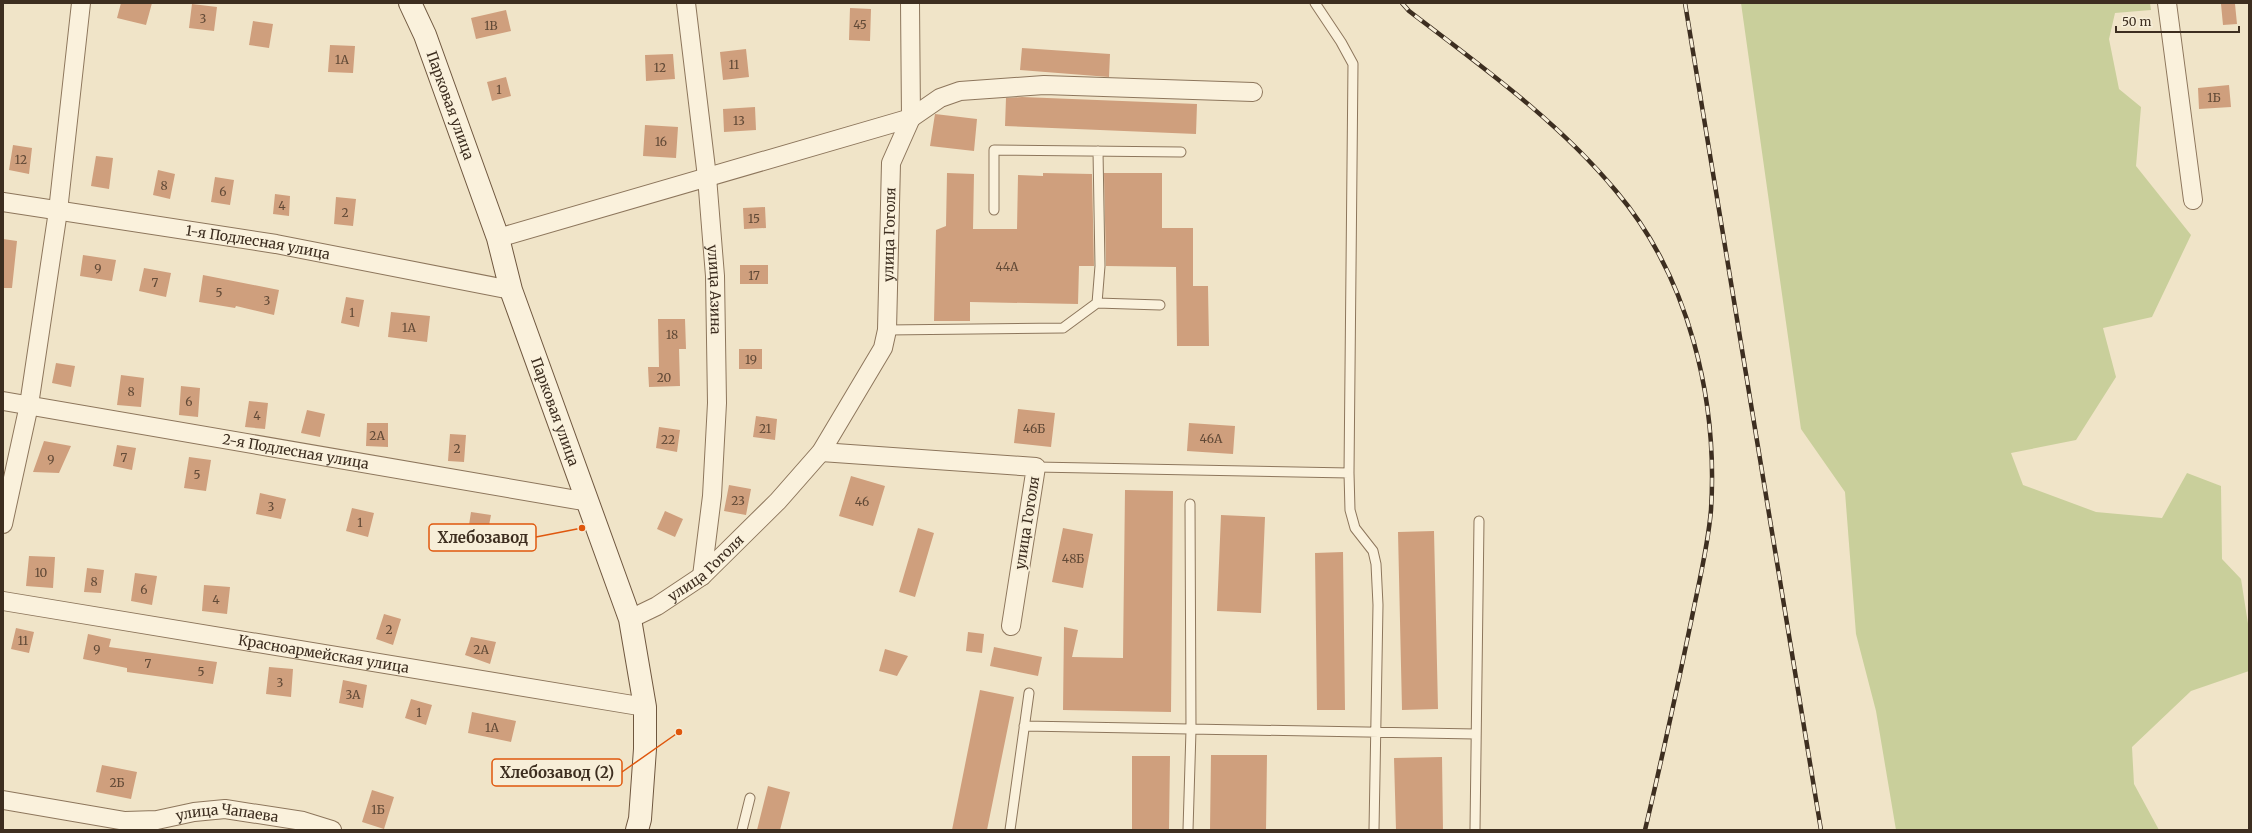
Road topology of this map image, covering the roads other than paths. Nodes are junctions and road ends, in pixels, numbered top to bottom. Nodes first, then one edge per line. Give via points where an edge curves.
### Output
1 (81, 3) edge
2 (410, 3) edge
3 (686, 3) edge
4 (910, 3) edge
5 (1315, 3) edge
6 (2168, 3) edge
7 (1253, 92) dead end
8 (911, 118) junction
9 (1098, 151) junction
10 (1181, 152) dead end
11 (707, 177) junction
12 (2193, 200) dead end
13 (3, 202) edge
14 (994, 210) dead end
15 (58, 211) junction
16 (498, 238) junction
17 (512, 290) junction
18 (1097, 303) junction
19 (1160, 305) dead end
20 (887, 330) junction
21 (3, 401) edge
22 (30, 405) junction
23 (821, 452) junction
24 (1036, 467) junction
25 (1349, 474) junction
26 (589, 502) junction
27 (1190, 504) dead end
28 (1479, 521) dead end
29 (3, 524) edge
30 (702, 576) junction
31 (3, 601) edge
32 (630, 619) junction
33 (1011, 626) dead end
34 (1029, 693) dead end
35 (645, 707) junction
36 (1024, 726) junction
37 (1191, 730) junction
38 (1376, 733) junction
39 (1475, 734) junction
40 (750, 798) dead end
41 (3, 800) edge
42 (332, 830) edge
43 (637, 830) edge
44 (742, 830) edge
45 (1010, 830) edge
46 (1188, 830) edge
47 (1374, 830) edge
48 (1474, 830) edge

1 - 15 street
2 - 16 main road, Парковая улица via 425,35
3 - 11 street, улица Азина
4 - 8 street, улица Гоголя
5 - 25 lane via 1353,64
6 - 12 street
7 - 8 street via 1044,85 960,91 940,98
8 - 11 street
8 - 20 street, улица Гоголя via 891,163
9 - 10 lane
9 - 14 lane via 994,150
9 - 18 lane via 1100,266
11 - 16 street
11 - 30 street, улица Азина via 715,276 717,403 712,496
13 - 15 street, 1-я Подлесная улица
15 - 17 street, 1-я Подлесная улица via 337,255
15 - 22 street
16 - 17 main road, Парковая улица
17 - 26 main road, Парковая улица
18 - 19 lane
18 - 20 lane via 1063,328
20 - 23 street, улица Гоголя via 883,348
21 - 22 street, 2-я Подлесная улица
22 - 26 street, 2-я Подлесная улица
22 - 29 street
23 - 24 street, улица Гоголя
23 - 30 street, улица Гоголя via 778,501
24 - 25 lane
24 - 33 street, улица Гоголя
25 - 38 lane via 1350,510 1355,528 1373,551 1376,564
26 - 32 main road, Парковая улица
27 - 37 lane
28 - 39 lane
30 - 32 street, улица Гоголя via 657,606
31 - 35 street, Красноармейская улица
32 - 35 main road, Парковая улица
34 - 36 lane
35 - 43 main road, Парковая улица via 646,749
36 - 37 lane
36 - 45 lane
37 - 38 lane
37 - 46 lane
38 - 39 lane
38 - 47 lane
39 - 48 lane
40 - 44 lane
41 - 42 street, улица Чапаева via 125,821 157,820 225,809 304,821

